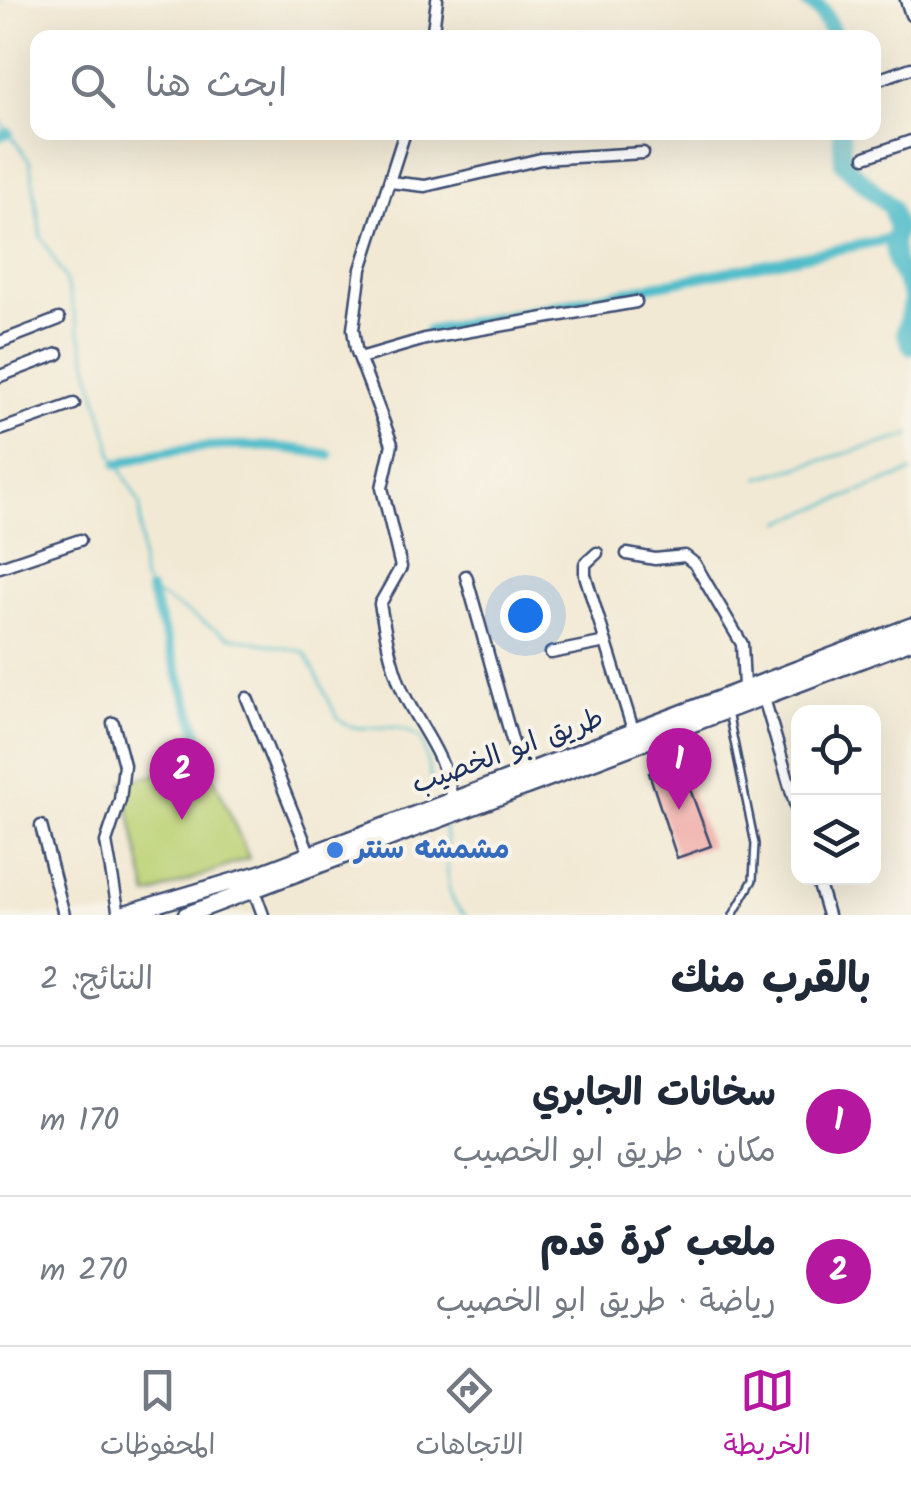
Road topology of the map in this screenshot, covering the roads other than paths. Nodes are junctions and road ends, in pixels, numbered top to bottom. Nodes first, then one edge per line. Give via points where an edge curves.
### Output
1 (437, 0) edge
2 (906, 0) edge
3 (911, 15) edge
4 (433, 30) edge
5 (911, 68) edge
6 (881, 78) edge
7 (403, 140) edge
8 (911, 141) edge
9 (643, 153) dead end
10 (865, 157) dead end
11 (390, 182) junction
12 (636, 302) dead end
13 (58, 319) dead end
14 (0, 342) edge
15 (58, 354) dead end
16 (360, 358) junction
17 (0, 376) edge
18 (74, 404) dead end
19 (0, 430) edge
20 (80, 540) dead end
21 (597, 553) dead end
22 (627, 554) dead end
23 (0, 567) edge
24 (466, 576) dead end
25 (911, 626) edge
26 (606, 642) junction
27 (911, 642) edge
28 (551, 653) dead end
29 (744, 687) junction
30 (763, 695) junction
31 (247, 698) dead end
32 (728, 710) junction
33 (112, 723) dead end
34 (634, 732) junction
35 (521, 772) junction
36 (792, 795) edge
37 (452, 798) junction
38 (41, 826) dead end
39 (310, 855) junction
40 (820, 885) edge
41 (255, 892) junction
42 (215, 898) junction
43 (64, 915) edge
44 (120, 915) edge
45 (186, 915) edge
46 (263, 915) edge
47 (733, 915) edge
48 (828, 915) edge

1 - 4 street
2 - 3 street
5 - 6 street
7 - 11 street
8 - 10 street
9 - 11 street via 541,159 426,186
11 - 16 street via 361,268 354,329
12 - 16 street via 425,339
13 - 14 street
15 - 17 street
16 - 37 street via 392,444 382,488 401,567 380,604 383,622 396,675 442,757
18 - 19 street
20 - 23 street
21 - 26 street via 585,564 585,576
22 - 29 street via 685,556 695,564 742,644
24 - 35 street
25 - 29 main road, طريق ابو الخصيب
26 - 28 street
26 - 34 street
27 - 30 main road, طريق ابو الخصيب
29 - 34 main road, طريق ابو الخصيب
30 - 32 main road, طريق ابو الخصيب
30 - 36 street
31 - 39 street
32 - 41 main road, طريق ابو الخصيب
32 - 47 lane via 756,844 752,880
33 - 44 street via 124,765 106,842
34 - 35 main road, طريق ابو الخصيب
35 - 37 main road, طريق ابو الخصيب
37 - 39 main road, طريق ابو الخصيب
38 - 43 street
39 - 42 main road, طريق ابو الخصيب
40 - 48 street
41 - 42 main road, طريق ابو الخصيب
41 - 46 street
42 - 44 main road, طريق ابو الخصيب
42 - 45 main road, طريق ابو الخصيب

